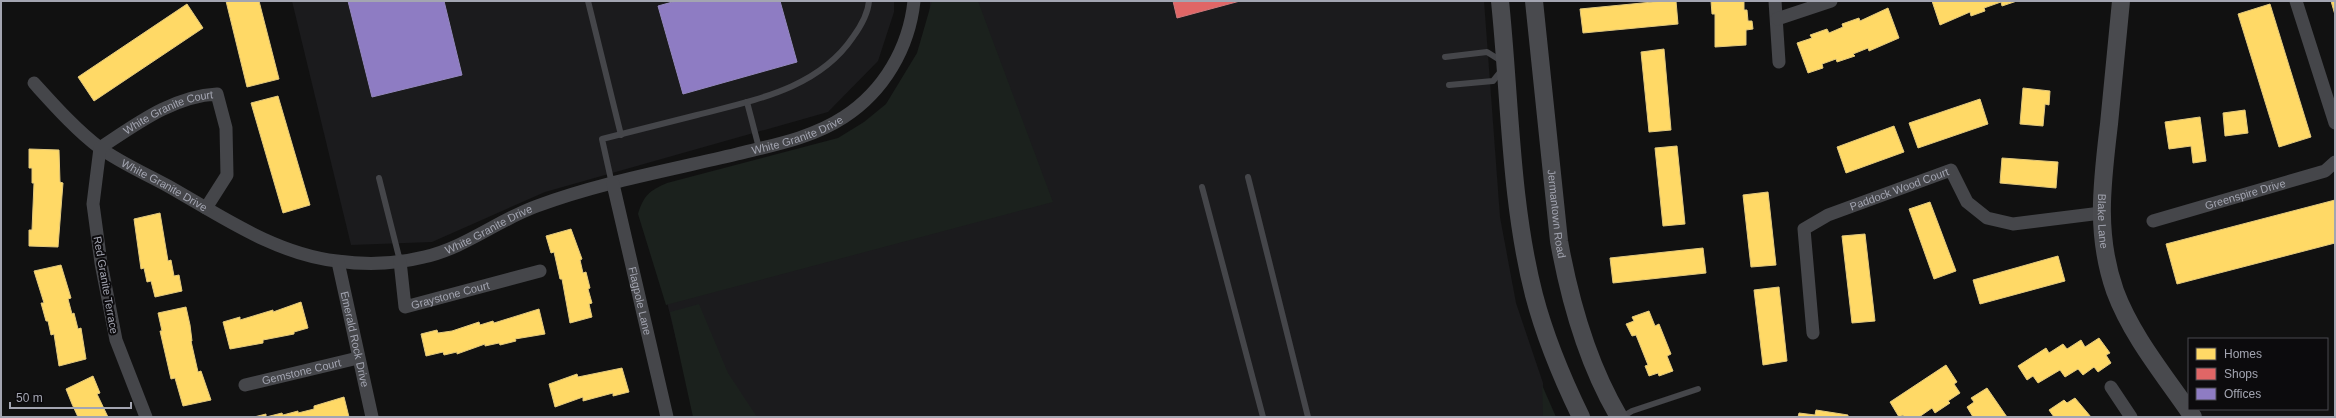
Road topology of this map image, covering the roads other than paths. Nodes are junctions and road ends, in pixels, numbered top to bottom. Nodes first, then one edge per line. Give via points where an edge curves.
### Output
1 (588, 1) edge
2 (869, 1) edge
3 (914, 1) edge
4 (1500, 1) edge
5 (1534, 1) edge
6 (1775, 1) edge
7 (1831, 1) edge
8 (2122, 1) edge
9 (2296, 1) edge
10 (1777, 19) junction
11 (1445, 57) dead end
12 (1778, 62) dead end
13 (1506, 64) junction
14 (34, 83) dead end
15 (1449, 85) dead end
16 (747, 102) junction
17 (2335, 123) edge
18 (621, 135) junction
19 (100, 148) junction
20 (759, 148) junction
21 (2335, 162) edge
22 (1248, 177) dead end
23 (379, 178) dead end
24 (612, 184) junction
25 (1202, 187) dead end
26 (206, 208) junction
27 (2101, 213) junction
28 (2153, 221) dead end
29 (338, 262) junction
30 (400, 262) junction
31 (540, 271) dead end
32 (1813, 333) dead end
33 (358, 358) junction
34 (245, 385) dead end
35 (2111, 387) dead end
36 (1698, 389) dead end
37 (2188, 409) edge
38 (146, 417) edge
39 (372, 417) edge
40 (667, 417) edge
41 (1263, 417) edge
42 (1308, 417) edge
43 (1580, 417) edge
44 (1620, 417) edge
45 (2131, 417) edge

1 - 18 lane
2 - 16 lane via 862,24 848,45 832,61 812,77
3 - 20 street, White Granite Drive via 904,44 889,72 869,96 830,125 794,139
4 - 13 main road
5 - 44 main road, Jermantown Road via 1564,272 1573,311
6 - 10 street
7 - 10 street
8 - 27 main road, Blake Lane
9 - 17 street
10 - 12 street
11 - 13 lane via 1487,52
13 - 15 lane via 1493,81
13 - 43 main road via 1523,244 1534,296
14 - 19 street, White Granite Drive
16 - 18 lane
16 - 20 lane
18 - 24 lane via 602,139
19 - 26 street, White Granite Drive
19 - 26 street, White Granite Court via 151,114 202,94 217,94 226,128 227,175
19 - 38 street, Red Granite Terrace via 93,204 101,262 116,340
20 - 24 street, White Granite Drive
21 - 28 street, Greenspire Drive via 2325,171
22 - 42 lane
23 - 30 lane
24 - 30 street, White Granite Drive via 536,206 499,222 455,247 423,258
24 - 40 street, Flagpole Lane
25 - 41 lane
26 - 29 street, White Granite Drive via 289,251
27 - 32 street, Paddock Wood Court via 2013,224 1987,218 1968,202 1951,170 1828,215 1804,229
27 - 37 main road, Blake Lane via 2104,253 2122,307
29 - 30 street, White Granite Drive
29 - 33 street, Emerald Rock Drive
30 - 31 street, Graystone Court via 405,307
33 - 34 street, Gemstone Court
33 - 39 street, Emerald Rock Drive
35 - 45 street
36 - 44 lane

